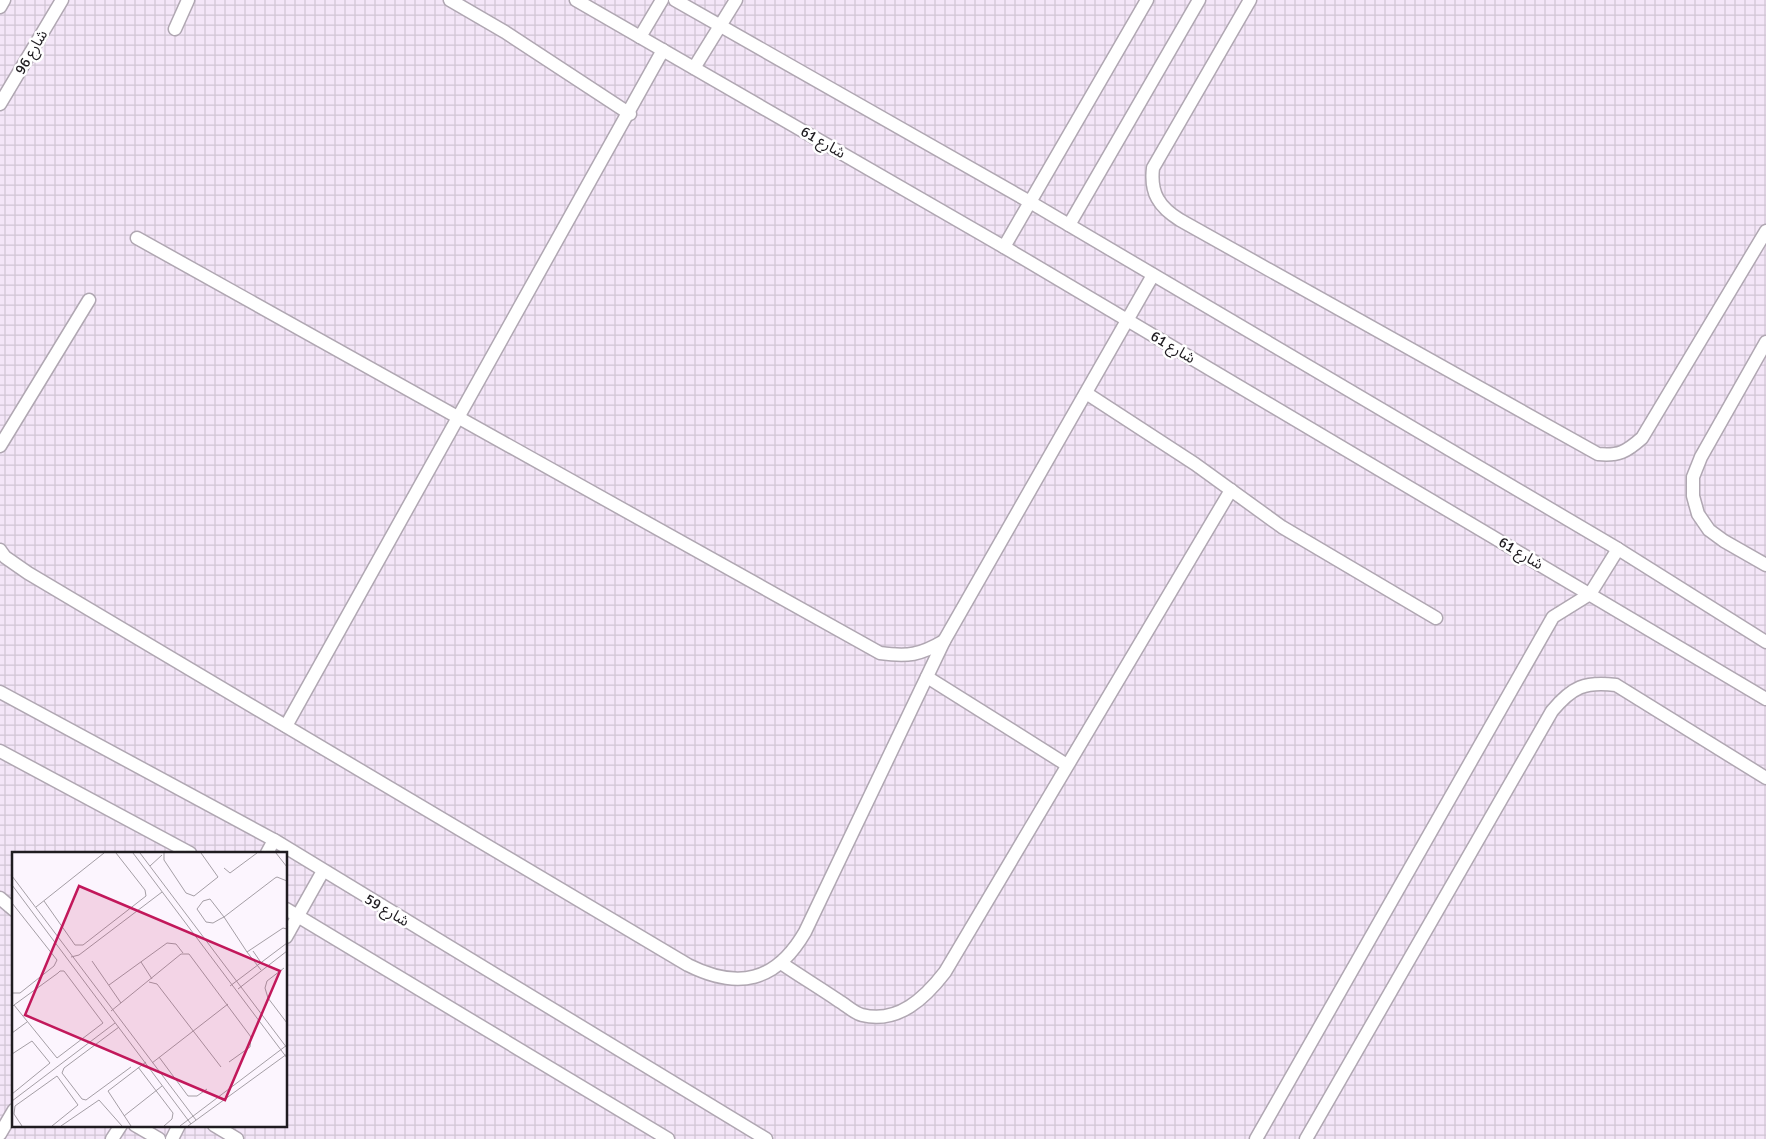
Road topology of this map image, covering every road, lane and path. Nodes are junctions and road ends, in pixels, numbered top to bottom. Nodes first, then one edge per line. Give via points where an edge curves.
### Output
1 (4, 0) edge
2 (62, 0) edge
3 (188, 0) edge
4 (450, 0) edge
5 (576, 0) edge
6 (662, 0) edge
7 (675, 0) edge
8 (736, 0) edge
9 (1147, 0) edge
10 (1199, 0) edge
11 (1250, 0) edge
12 (0, 7) edge
13 (720, 26) junction
14 (175, 29) dead end
15 (640, 37) junction
16 (663, 50) junction
17 (694, 68) junction
18 (0, 104) edge
19 (630, 114) junction
20 (1030, 202) junction
21 (1069, 225) junction
22 (1766, 231) edge
23 (137, 238) dead end
24 (1004, 247) junction
25 (1153, 275) junction
26 (89, 300) dead end
27 (1127, 320) junction
28 (1766, 342) edge
29 (1086, 393) junction
30 (459, 418) junction
31 (0, 446) edge
32 (1231, 490) junction
33 (0, 550) edge
34 (1618, 550) junction
35 (1766, 564) edge
36 (1590, 594) junction
37 (1436, 618) dead end
38 (944, 642) junction
39 (1766, 642) edge
40 (927, 677) junction
41 (0, 692) edge
42 (1766, 700) edge
43 (286, 726) junction
44 (0, 751) edge
45 (1067, 765) junction
46 (1766, 778) edge
47 (274, 840) junction
48 (188, 852) edge
49 (268, 852) edge
50 (323, 871) junction
51 (0, 898) edge
52 (12, 908) edge
53 (288, 910) edge
54 (298, 917) junction
55 (288, 934) edge
56 (781, 963) junction
57 (12, 1113) edge
58 (119, 1126) edge
59 (137, 1126) edge
60 (178, 1126) edge
61 (216, 1126) edge
62 (0, 1134) edge
63 (112, 1139) edge
64 (159, 1139) edge
65 (172, 1139) edge
66 (237, 1139) edge
67 (668, 1139) edge
68 (766, 1139) edge
69 (1256, 1139) edge
70 (1306, 1139) edge

1 - 12 lane
2 - 18 lane, شارع 96
3 - 14 lane
4 - 19 lane
5 - 15 lane, شارع 61
6 - 15 lane
7 - 13 lane
8 - 13 lane
9 - 20 lane
10 - 21 lane
11 - 22 lane via 1153,168 1151,181 1160,205 1180,220 1598,454 1615,455 1630,449 1642,438
13 - 17 lane
13 - 20 lane
15 - 16 lane, شارع 61
16 - 17 lane, شارع 61
16 - 19 lane
17 - 24 lane, شارع 61
19 - 30 lane
20 - 21 lane
20 - 24 lane
21 - 25 lane
23 - 30 lane
24 - 27 lane, شارع 61
25 - 27 lane
25 - 34 lane
26 - 31 lane
27 - 29 lane
27 - 36 lane, شارع 61
28 - 35 lane via 1701,457 1693,477 1693,496 1698,514 1708,530
29 - 32 lane
29 - 38 lane
30 - 38 lane via 880,653 917,654
30 - 43 lane
32 - 37 lane via 1282,527
32 - 45 lane
33 - 43 lane via 28,573
34 - 36 lane
34 - 39 lane
36 - 42 lane, شارع 61
36 - 69 lane via 1553,617
38 - 40 lane
40 - 45 lane
40 - 56 lane via 805,932
41 - 47 lane, شارع 59
43 - 56 lane via 710,976 735,979 759,975
44 - 48 lane
45 - 56 lane via 945,972 918,1002 900,1012 880,1016 861,1014
46 - 70 lane via 1616,685 1598,683 1580,687 1564,696 1547,719
47 - 49 lane
47 - 50 lane, شارع 59
50 - 54 lane
50 - 68 lane, شارع 59
51 - 52 lane
53 - 54 lane
54 - 55 lane
54 - 67 lane
57 - 62 lane
58 - 63 lane
59 - 64 lane
60 - 65 lane
61 - 66 lane

